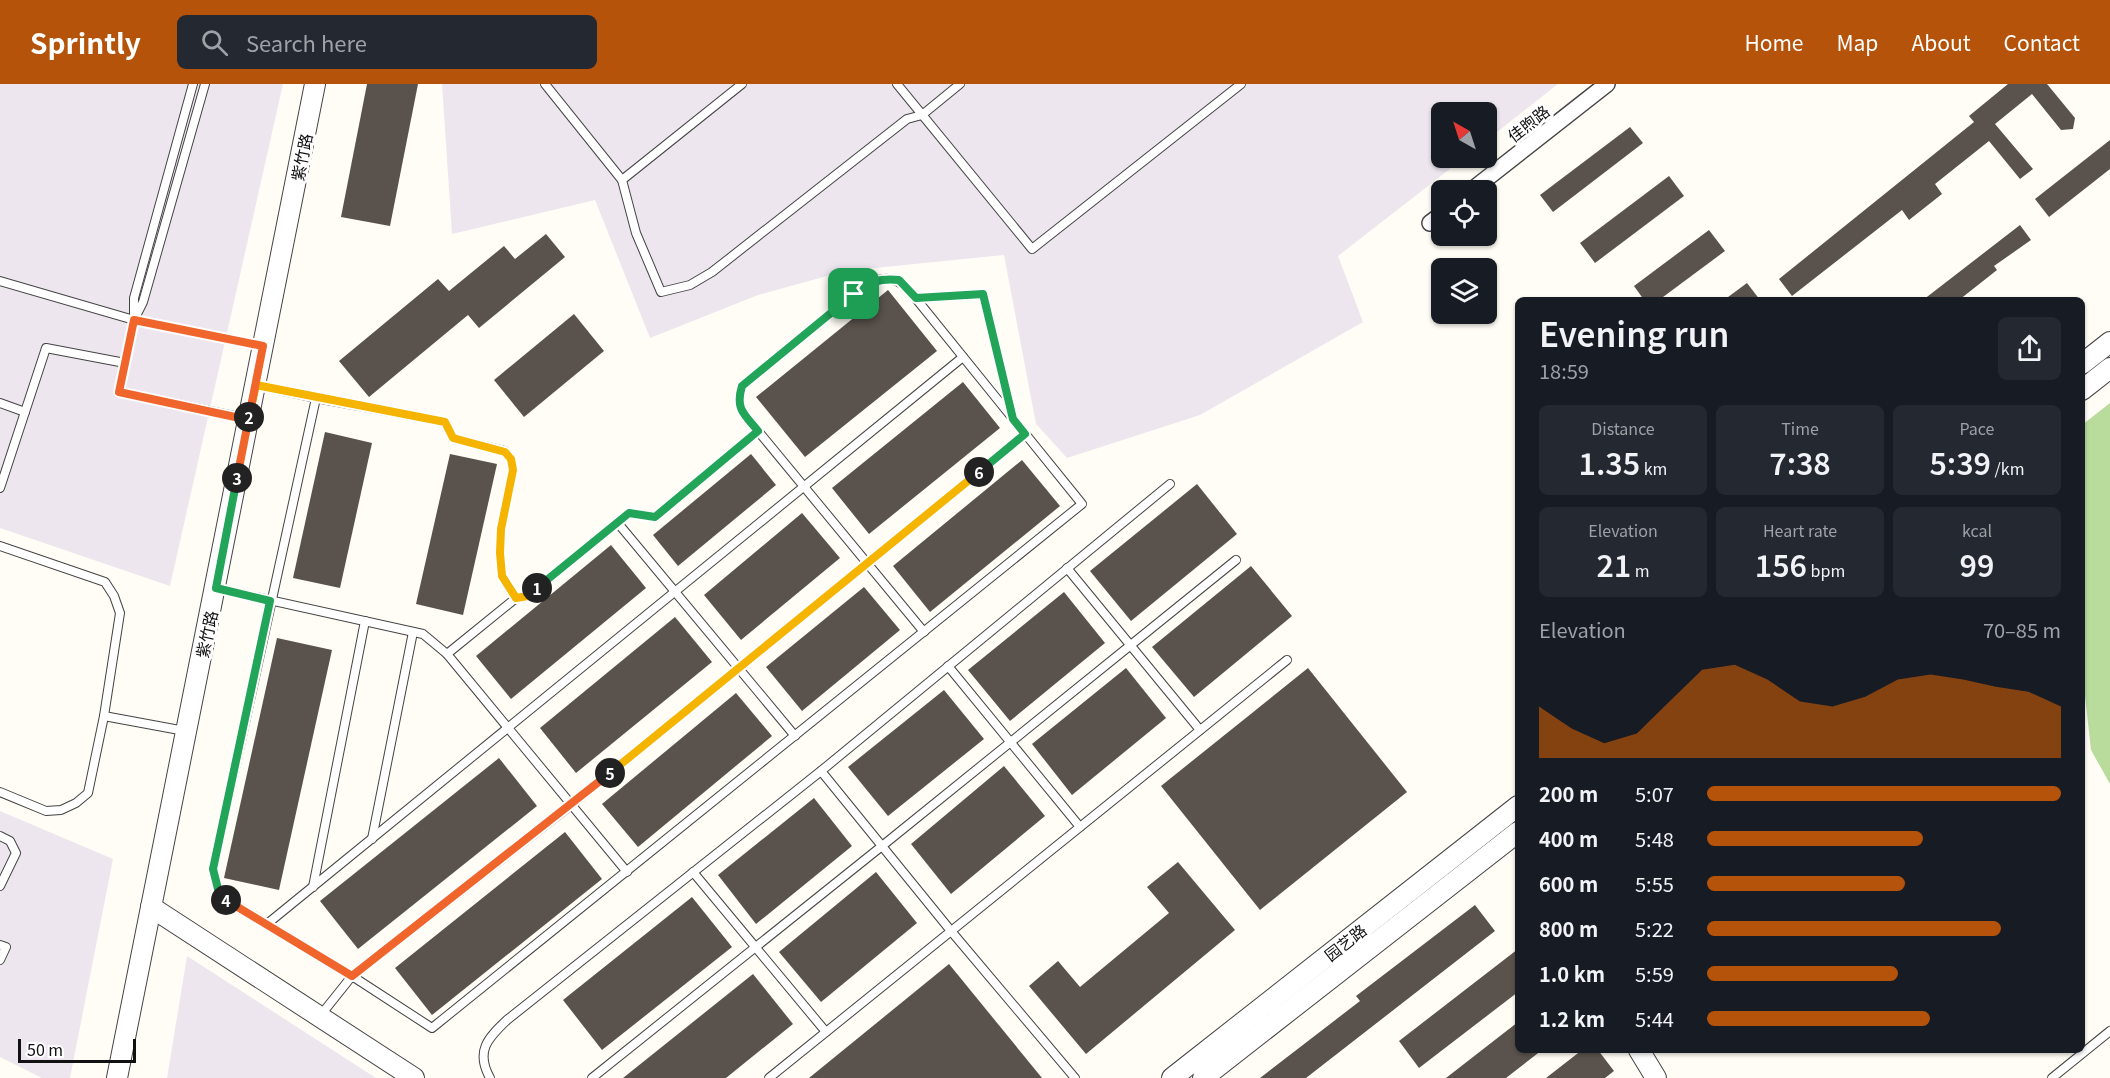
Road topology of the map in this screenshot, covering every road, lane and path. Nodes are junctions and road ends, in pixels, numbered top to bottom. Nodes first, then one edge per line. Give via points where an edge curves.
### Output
1 (193, 84) edge
2 (205, 84) edge
3 (315, 84) edge
4 (545, 84) edge
5 (742, 84) edge
6 (897, 84) edge
7 (960, 84) edge
8 (1241, 84) edge
9 (1607, 84) edge
10 (922, 115) junction
11 (622, 180) junction
12 (1485, 180) edge
13 (0, 281) edge
14 (916, 298) junction
15 (134, 320) junction
16 (2110, 342) edge
17 (263, 346) junction
18 (963, 357) junction
19 (2085, 362) edge
20 (125, 363) junction
21 (2110, 368) edge
22 (256, 385) junction
23 (2085, 388) edge
24 (316, 398) junction
25 (0, 403) edge
26 (25, 412) junction
27 (1013, 419) junction
28 (249, 420) junction
29 (758, 431) junction
30 (1025, 434) junction
31 (1170, 484) dead end
32 (805, 487) junction
33 (0, 488) edge
34 (617, 522) junction
35 (0, 546) edge
36 (1236, 560) dead end
37 (868, 563) junction
38 (1067, 568) junction
39 (216, 588) junction
40 (676, 592) junction
41 (516, 598) junction
42 (270, 601) junction
43 (365, 621) junction
44 (413, 632) junction
45 (924, 632) junction
46 (1131, 645) junction
47 (447, 654) junction
48 (1287, 660) dead end
49 (948, 666) junction
50 (739, 668) junction
51 (104, 716) junction
52 (509, 729) junction
53 (1200, 730) junction
54 (186, 731) junction
55 (795, 736) junction
56 (1011, 742) junction
57 (820, 771) junction
58 (0, 792) edge
59 (571, 805) junction
60 (1515, 808) edge
61 (1501, 819) junction
62 (1080, 827) junction
63 (0, 836) edge
64 (372, 839) junction
65 (1515, 839) edge
66 (1515, 841) edge
67 (882, 846) junction
68 (627, 872) junction
69 (693, 872) junction
70 (0, 886) edge
71 (313, 887) junction
72 (151, 907) junction
73 (267, 924) junction
74 (951, 931) junction
75 (0, 945) edge
76 (756, 947) junction
77 (0, 960) edge
78 (352, 976) junction
79 (319, 1017) junction
80 (2110, 1031) edge
81 (826, 1032) junction
82 (2085, 1051) edge
83 (1641, 1053) edge
84 (2083, 1053) edge
85 (117, 1078) edge
86 (414, 1078) edge
87 (490, 1078) edge
88 (592, 1078) edge
89 (770, 1078) edge
90 (1075, 1078) edge
91 (1172, 1078) edge
92 (1203, 1078) edge
93 (1656, 1078) edge
94 (2052, 1078) edge

1 - 15 lane via 134,298
2 - 15 lane via 143,302
3 - 17 street, 紫竹路
4 - 11 lane
5 - 11 lane
6 - 10 lane
7 - 10 lane
8 - 10 lane via 1032,249
9 - 12 street, 佳煦路
10 - 11 lane via 907,119 712,272 690,285 661,292 636,233
13 - 15 lane
14 - 18 lane
14 - 27 lane via 983,294
14 - 29 lane via 899,280 870,283 742,386 738,398 741,410
15 - 17 lane
15 - 20 lane
16 - 19 street
17 - 22 street, 紫竹路
18 - 27 lane
18 - 32 lane
20 - 26 lane via 46,348
20 - 28 lane via 119,392
21 - 23 street
22 - 24 lane
22 - 28 street, 紫竹路
24 - 41 lane via 445,422 453,438 505,452 513,470 500,553 502,576
24 - 42 lane
25 - 26 lane
26 - 33 lane
27 - 30 lane
28 - 39 street, 紫竹路
29 - 32 lane
29 - 34 lane via 655,517 629,513
30 - 37 lane
30 - 45 lane via 1082,504
31 - 38 lane
32 - 37 lane
32 - 40 lane
34 - 40 lane
34 - 41 lane via 528,596
35 - 51 lane via 105,582 114,596 120,613
36 - 46 lane
37 - 45 lane
37 - 50 lane
38 - 46 lane
38 - 49 lane
39 - 42 lane
39 - 54 street, 紫竹路
40 - 50 lane
40 - 52 lane
41 - 47 lane
42 - 43 lane
42 - 73 lane via 213,869 218,889 226,899
43 - 44 lane
43 - 71 lane
44 - 47 lane via 423,634
44 - 64 lane
45 - 55 lane
46 - 53 lane
46 - 56 lane
47 - 52 lane
48 - 53 lane
49 - 56 lane
49 - 57 lane
50 - 55 lane
50 - 59 lane
51 - 54 lane
51 - 58 lane via 88,793 76,803 46,812
52 - 59 lane
52 - 64 lane
53 - 62 lane
54 - 72 street, 紫竹路
55 - 68 lane
56 - 62 lane
56 - 67 lane
57 - 67 lane
57 - 69 lane
59 - 68 lane
59 - 78 lane
60 - 61 street, 园艺路
61 - 65 street
61 - 91 street, 园艺路
62 - 74 lane
63 - 70 lane via 10,841 16,853
64 - 71 lane
66 - 92 street, 园艺路
67 - 74 lane
67 - 76 lane
68 - 78 lane via 432,1028
69 - 76 lane
69 - 87 lane via 490,1036 482,1052
71 - 73 lane
72 - 79 street
72 - 85 street, 紫竹路
73 - 78 lane
74 - 81 lane
74 - 90 lane
75 - 77 lane via 6,947
76 - 81 lane
76 - 88 lane
78 - 79 lane
79 - 86 street
80 - 82 lane
81 - 89 lane
83 - 93 street
84 - 94 lane

